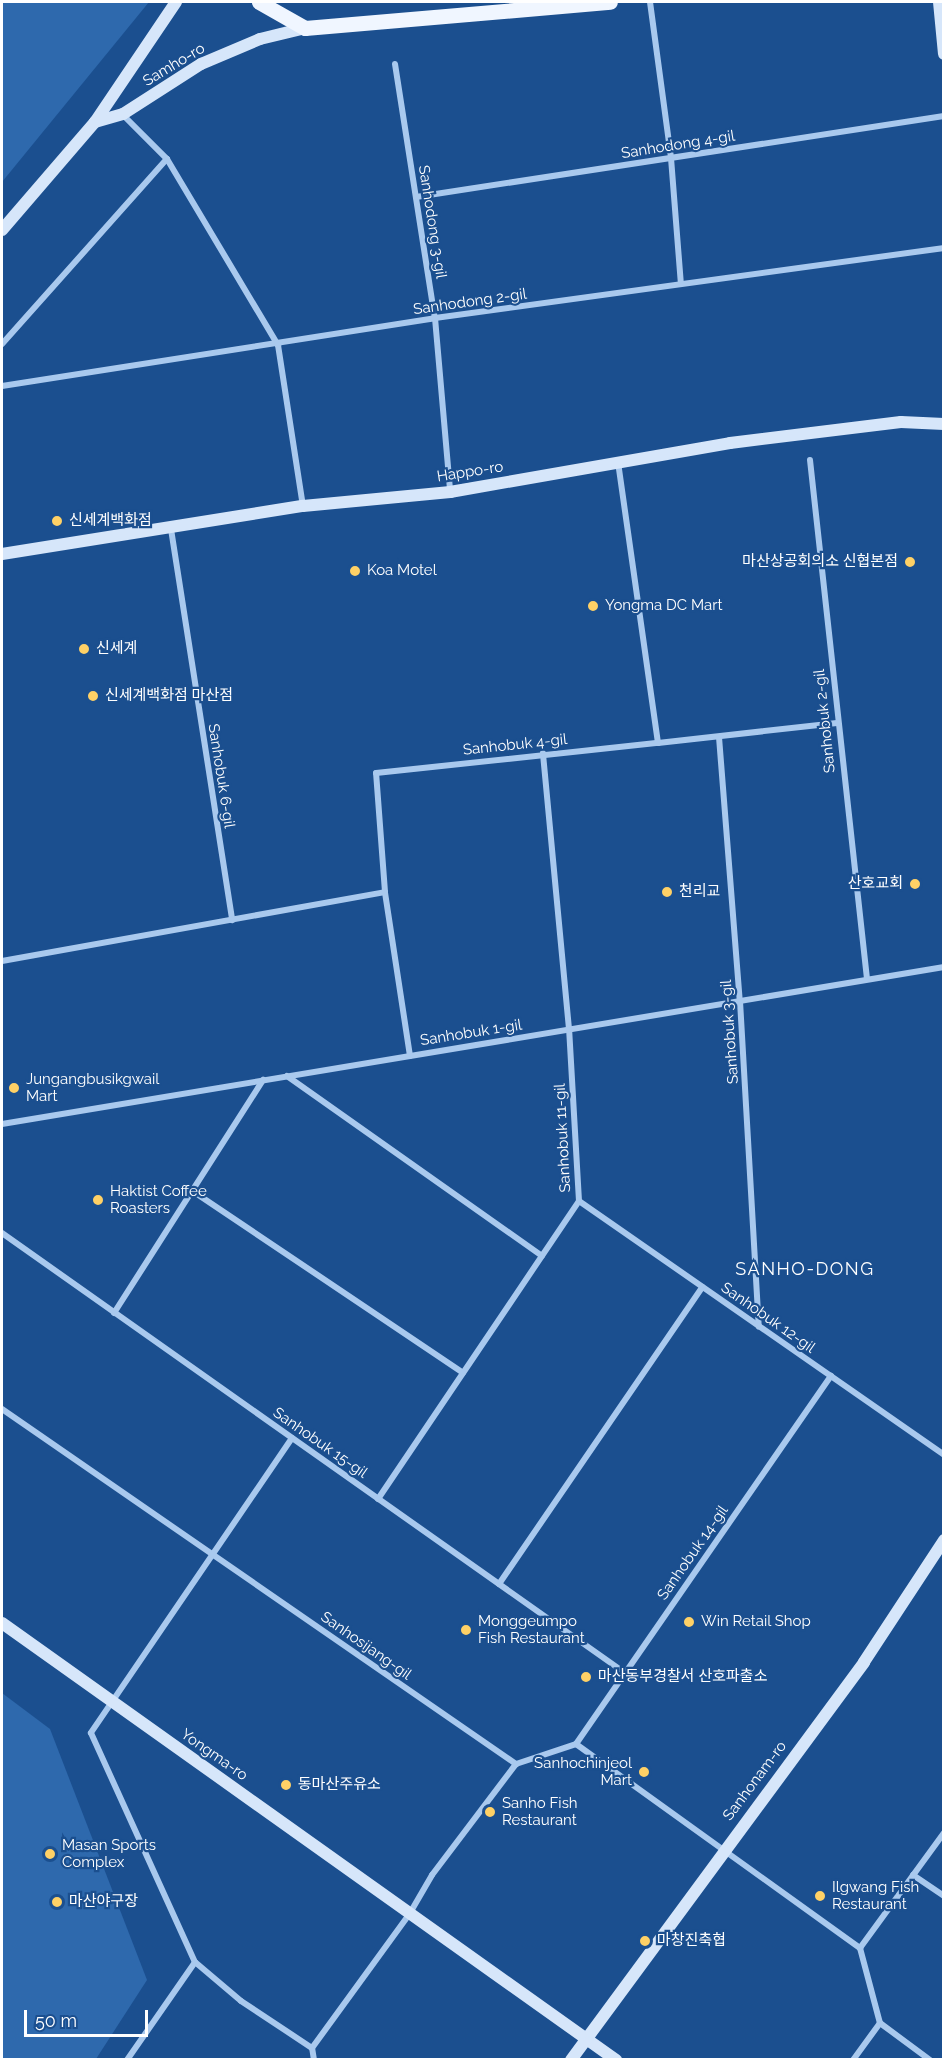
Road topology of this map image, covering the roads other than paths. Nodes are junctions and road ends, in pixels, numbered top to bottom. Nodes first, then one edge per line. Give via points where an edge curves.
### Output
1 (176, 2) edge
2 (259, 2) edge
3 (610, 2) edge
4 (650, 2) edge
5 (939, 2) edge
6 (305, 28) junction
7 (944, 54) edge
8 (394, 64) dead end
9 (123, 114) junction
10 (944, 116) edge
11 (95, 122) junction
12 (671, 158) junction
13 (167, 159) junction
14 (416, 198) junction
15 (2, 230) edge
16 (944, 248) edge
17 (681, 284) junction
18 (435, 318) junction
19 (2, 344) edge
20 (278, 345) junction
21 (2, 386) edge
22 (944, 424) edge
23 (810, 460) dead end
24 (617, 462) junction
25 (450, 492) junction
26 (303, 506) junction
27 (171, 529) junction
28 (2, 554) edge
29 (837, 723) junction
30 (719, 737) junction
31 (658, 743) junction
32 (543, 753) junction
33 (385, 892) junction
34 (232, 920) junction
35 (2, 961) edge
36 (944, 967) edge
37 (867, 979) junction
38 (740, 1001) junction
39 (569, 1029) junction
40 (410, 1056) junction
41 (287, 1076) junction
42 (263, 1080) junction
43 (2, 1124) edge
44 (194, 1192) junction
45 (579, 1201) junction
46 (2, 1233) edge
47 (542, 1256) junction
48 (702, 1287) junction
49 (114, 1313) junction
50 (759, 1326) junction
51 (463, 1373) junction
52 (831, 1376) junction
53 (2, 1409) edge
54 (292, 1438) junction
55 (944, 1455) edge
56 (378, 1499) junction
57 (944, 1540) edge
58 (213, 1555) junction
59 (499, 1584) junction
60 (2, 1623) edge
61 (625, 1673) junction
62 (110, 1700) junction
63 (576, 1744) junction
64 (516, 1764) junction
65 (944, 1833) edge
66 (721, 1851) junction
67 (913, 1875) junction
68 (944, 1896) edge
69 (410, 1913) junction
70 (860, 1948) junction
71 (195, 1962) junction
72 (880, 2022) junction
73 (586, 2038) junction
74 (312, 2048) junction
75 (127, 2060) edge
76 (314, 2060) edge
77 (571, 2060) edge
78 (616, 2060) edge
79 (853, 2060) edge
80 (930, 2060) edge

1 - 11 main road, Samho-ro
2 - 6 main road
3 - 6 main road
4 - 12 street
5 - 7 main road
6 - 9 main road, Samho-ro via 260,39 201,64
8 - 14 street, Sanhodong 3-gil
9 - 11 main road, Samho-ro
9 - 13 street
10 - 12 street, Sanhodong 4-gil
11 - 15 main road, Samho-ro
12 - 14 street, Sanhodong 4-gil
12 - 17 street
13 - 19 street
13 - 20 street
14 - 18 street, Sanhodong 3-gil
16 - 17 street, Sanhodong 2-gil
17 - 18 street, Sanhodong 2-gil
18 - 20 street, Sanhodong 2-gil
18 - 25 street, Sanhodong 3-gil
20 - 21 street, Sanhodong 2-gil
20 - 26 street
22 - 24 main road, Happo-ro via 901,422 730,443
23 - 29 street, Sanhobuk 2-gil
24 - 25 main road, Happo-ro
24 - 31 street
25 - 26 main road, Happo-ro
26 - 27 main road, Happo-ro
27 - 28 main road, Happo-ro
27 - 34 street, Sanhobuk 6-gil
29 - 30 street, Sanhobuk 4-gil
29 - 37 street, Sanhobuk 2-gil
30 - 31 street, Sanhobuk 4-gil
30 - 38 street, Sanhobuk 3-gil
31 - 32 street, Sanhobuk 4-gil
32 - 33 street, Sanhobuk 4-gil via 376,773
32 - 39 street, Sanhobuk 11-gil
33 - 34 street
33 - 40 street, Sanhobuk 4-gil
34 - 35 street
36 - 37 street, Sanhobuk 1-gil
37 - 38 street, Sanhobuk 1-gil
38 - 39 street, Sanhobuk 1-gil
38 - 50 street, Sanhobuk 3-gil
39 - 40 street, Sanhobuk 1-gil
39 - 45 street, Sanhobuk 11-gil
40 - 41 street, Sanhobuk 1-gil
41 - 42 street, Sanhobuk 1-gil
41 - 47 street
42 - 43 street, Sanhobuk 1-gil
42 - 44 street
44 - 49 street
44 - 51 street
45 - 47 street, Sanhobuk 11-gil
45 - 48 street, Sanhobuk 12-gil
46 - 49 street, Sanhobuk 15-gil
47 - 51 street, Sanhobuk 11-gil
48 - 50 street, Sanhobuk 12-gil
48 - 59 street
49 - 54 street, Sanhobuk 15-gil
50 - 52 street, Sanhobuk 12-gil
51 - 56 street, Sanhobuk 11-gil
52 - 55 street, Sanhobuk 12-gil
52 - 61 street, Sanhobuk 14-gil
53 - 58 street, Sanhosijang-gil
54 - 56 street, Sanhobuk 15-gil
54 - 58 street
56 - 59 street, Sanhobuk 15-gil
57 - 66 main road, Sanhonam-ro via 864,1662
58 - 62 street
58 - 64 street, Sanhosijang-gil
59 - 61 street, Sanhobuk 15-gil
60 - 62 main road, Yongma-ro
61 - 63 street, Sanhobuk 14-gil
62 - 69 main road, Yongma-ro
62 - 71 street via 91,1732
63 - 64 street
63 - 66 street
64 - 69 street via 432,1875
65 - 67 street
66 - 70 street
66 - 73 main road, Sanhonam-ro
67 - 68 street
67 - 70 street
69 - 73 main road, Yongma-ro
69 - 74 street
70 - 72 street
71 - 74 street via 241,2001
71 - 75 street
72 - 79 street
72 - 80 street
73 - 77 main road, Sanhonam-ro
73 - 78 main road, Yongma-ro
74 - 76 street

